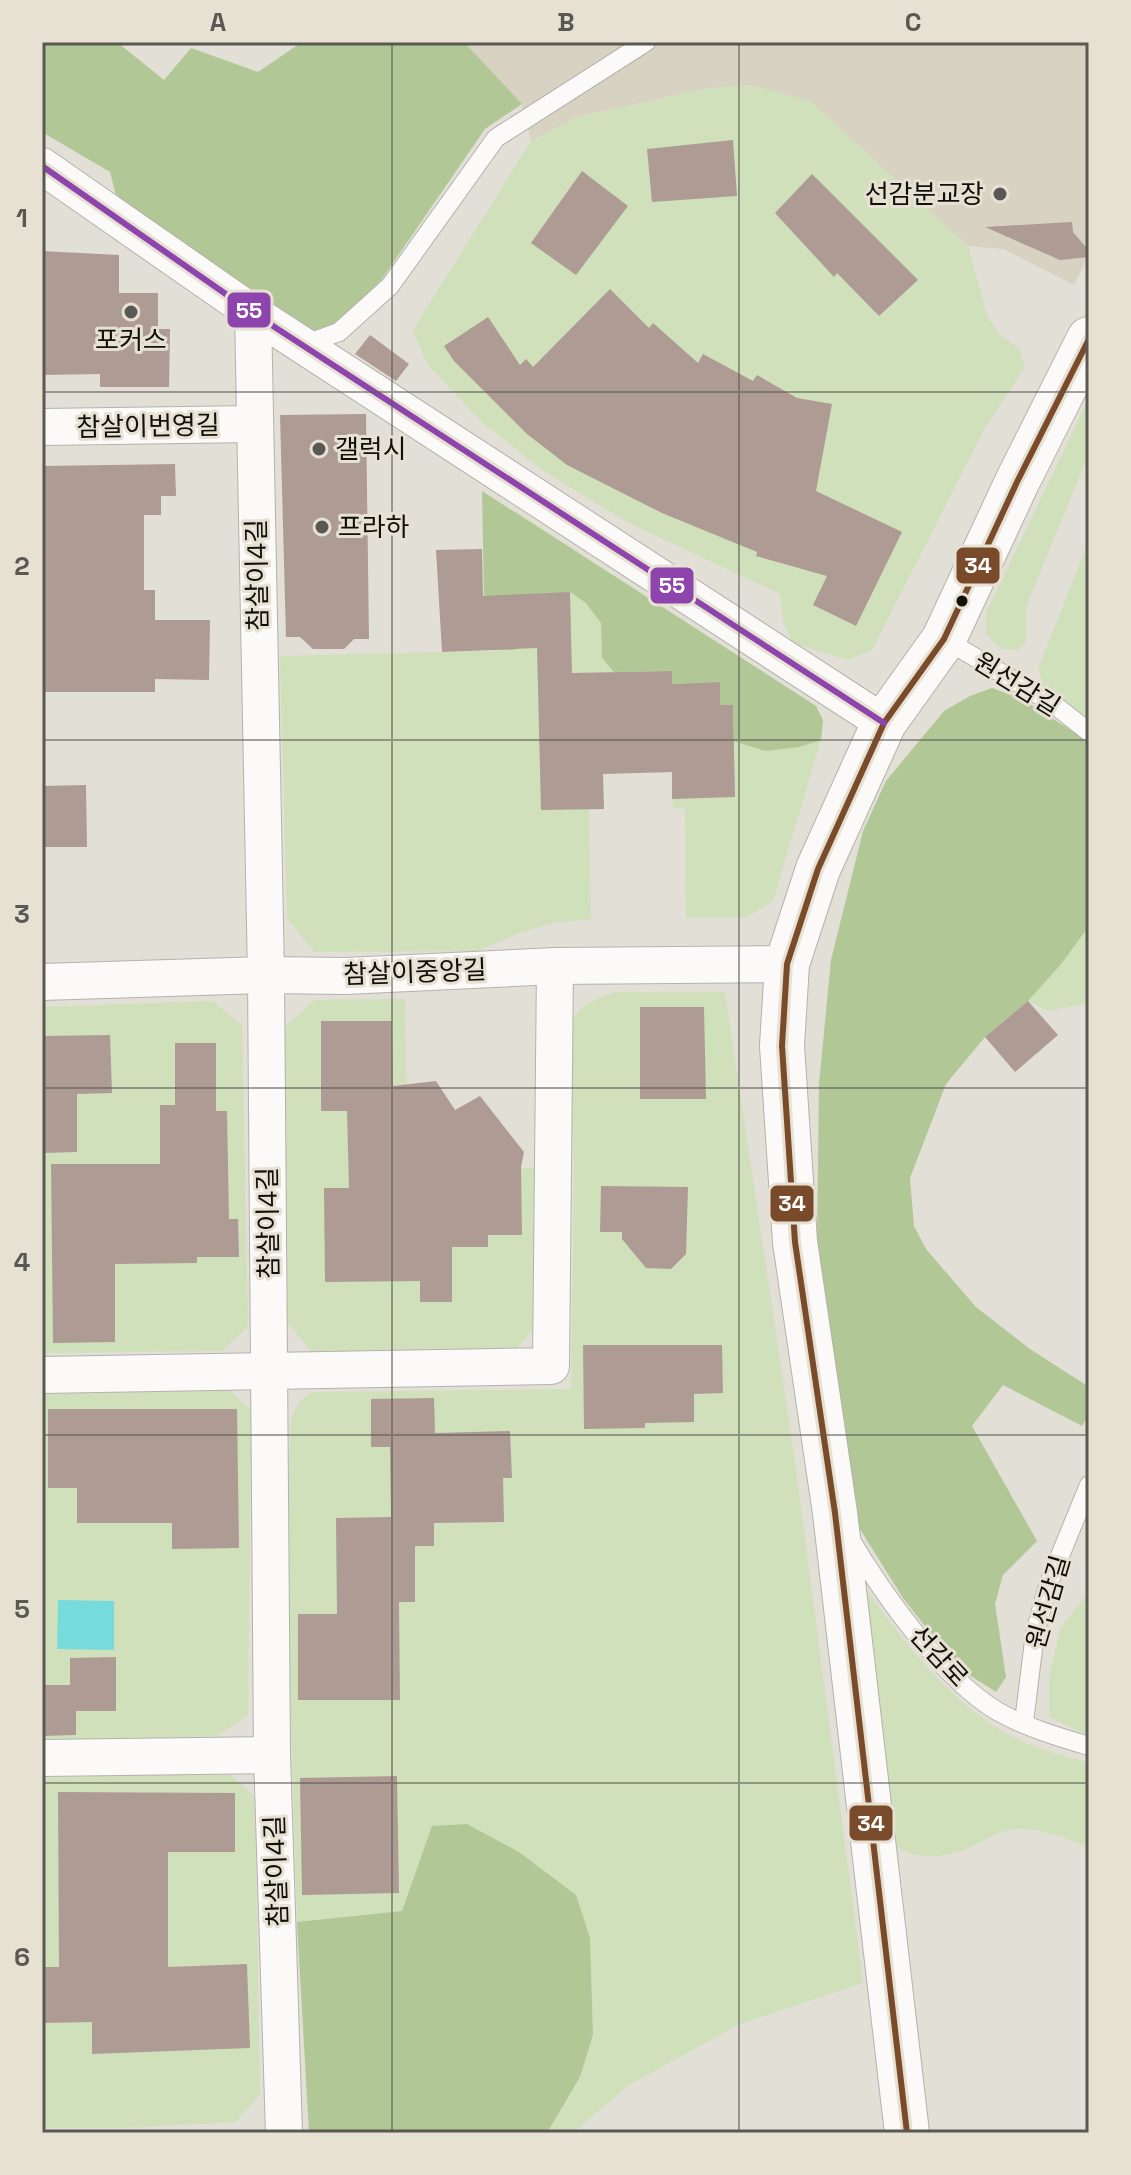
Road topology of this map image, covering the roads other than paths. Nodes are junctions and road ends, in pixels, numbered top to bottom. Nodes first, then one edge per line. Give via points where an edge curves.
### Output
1 (646, 42) edge
2 (42, 166) edge
3 (253, 313) junction
4 (1089, 339) edge
5 (303, 345) junction
6 (254, 424) junction
7 (42, 427) edge
8 (944, 639) junction
9 (884, 723) junction
10 (1089, 732) edge
11 (787, 964) junction
12 (555, 966) junction
13 (266, 975) junction
14 (42, 982) edge
15 (269, 1372) junction
16 (42, 1375) edge
17 (1089, 1485) edge
18 (835, 1513) junction
19 (1024, 1722) junction
20 (1089, 1746) edge
21 (272, 1755) junction
22 (42, 1758) edge
23 (284, 2133) edge
24 (907, 2133) edge

1 - 5 lane via 496,138 390,286 339,332
2 - 3 street
3 - 5 street
3 - 6 street, 참살이4길
4 - 8 street
5 - 9 street
6 - 7 street, 참살이번영길
6 - 13 street, 참살이4길
8 - 9 street
8 - 10 lane, 원선감길 via 1052,703
9 - 11 street via 818,869
11 - 12 street, 참살이중앙길
11 - 18 street via 782,1046 795,1242
12 - 13 street, 참살이중앙길
12 - 15 street via 551,1366
13 - 14 street, 참살이중앙길
13 - 15 street, 참살이4길
15 - 16 street
15 - 21 street, 참살이4길
17 - 19 lane, 원선감길 via 1048,1585 1035,1633
18 - 19 lane, 선감로 via 904,1619 965,1686 998,1711
18 - 24 street
19 - 20 lane, 선감로
21 - 22 street
21 - 23 street, 참살이4길

